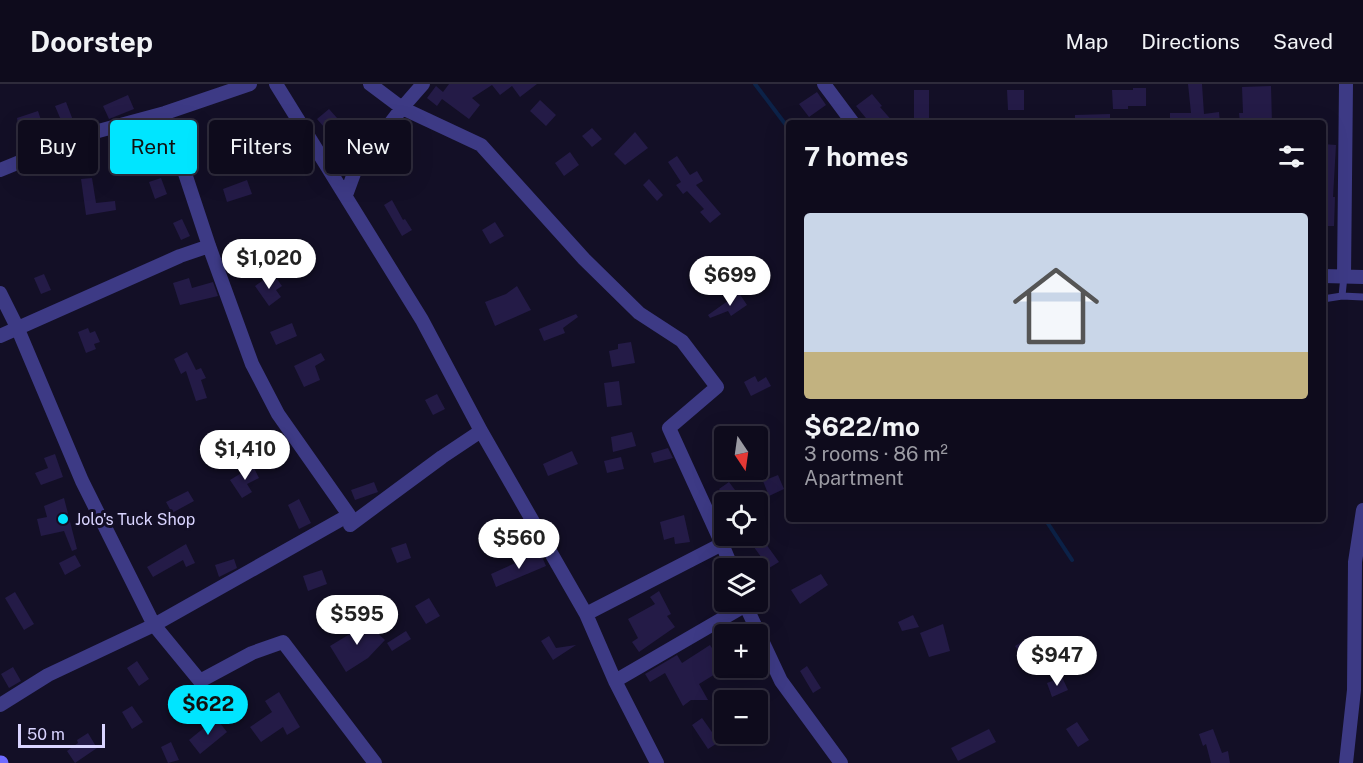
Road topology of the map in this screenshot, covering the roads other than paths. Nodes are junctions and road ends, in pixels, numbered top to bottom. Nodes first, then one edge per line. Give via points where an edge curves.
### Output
1 (250, 84) edge
2 (276, 84) edge
3 (370, 84) edge
4 (423, 84) edge
5 (824, 84) edge
6 (1346, 84) edge
7 (402, 108) junction
8 (165, 113) junction
9 (850, 120) edge
10 (0, 170) edge
11 (346, 195) junction
12 (209, 246) junction
13 (1326, 276) edge
14 (1344, 276) junction
15 (1363, 277) edge
16 (0, 293) edge
17 (1342, 296) junction
18 (1363, 297) edge
19 (1326, 299) edge
20 (17, 327) junction
21 (0, 336) edge
22 (482, 431) junction
23 (1363, 510) edge
24 (349, 515) junction
25 (714, 527) edge
26 (718, 546) edge
27 (730, 612) edge
28 (749, 612) edge
29 (586, 614) junction
30 (154, 625) junction
31 (615, 681) junction
32 (0, 705) edge
33 (375, 763) edge
34 (657, 763) edge
35 (841, 763) edge
36 (1346, 763) edge

1 - 8 street
2 - 11 street
3 - 7 street
4 - 7 street
5 - 9 street
6 - 14 street
7 - 11 street via 356,168
7 - 25 street via 481,145 584,259 639,313 682,341 717,387 669,429
8 - 10 street via 91,133
8 - 12 street
11 - 22 street via 422,320
12 - 20 street
12 - 24 street via 252,364 278,414
13 - 14 street
14 - 15 street
14 - 17 lane
16 - 20 street
17 - 18 lane
17 - 19 lane
20 - 21 street
20 - 30 street via 82,481
22 - 24 street via 350,525
22 - 29 street
23 - 36 street via 1354,562 1354,690
24 - 30 street
26 - 29 street
27 - 31 street
28 - 35 street via 781,681
29 - 31 street
30 - 32 street via 48,675
30 - 33 street via 200,681 252,653 283,642
31 - 34 street

